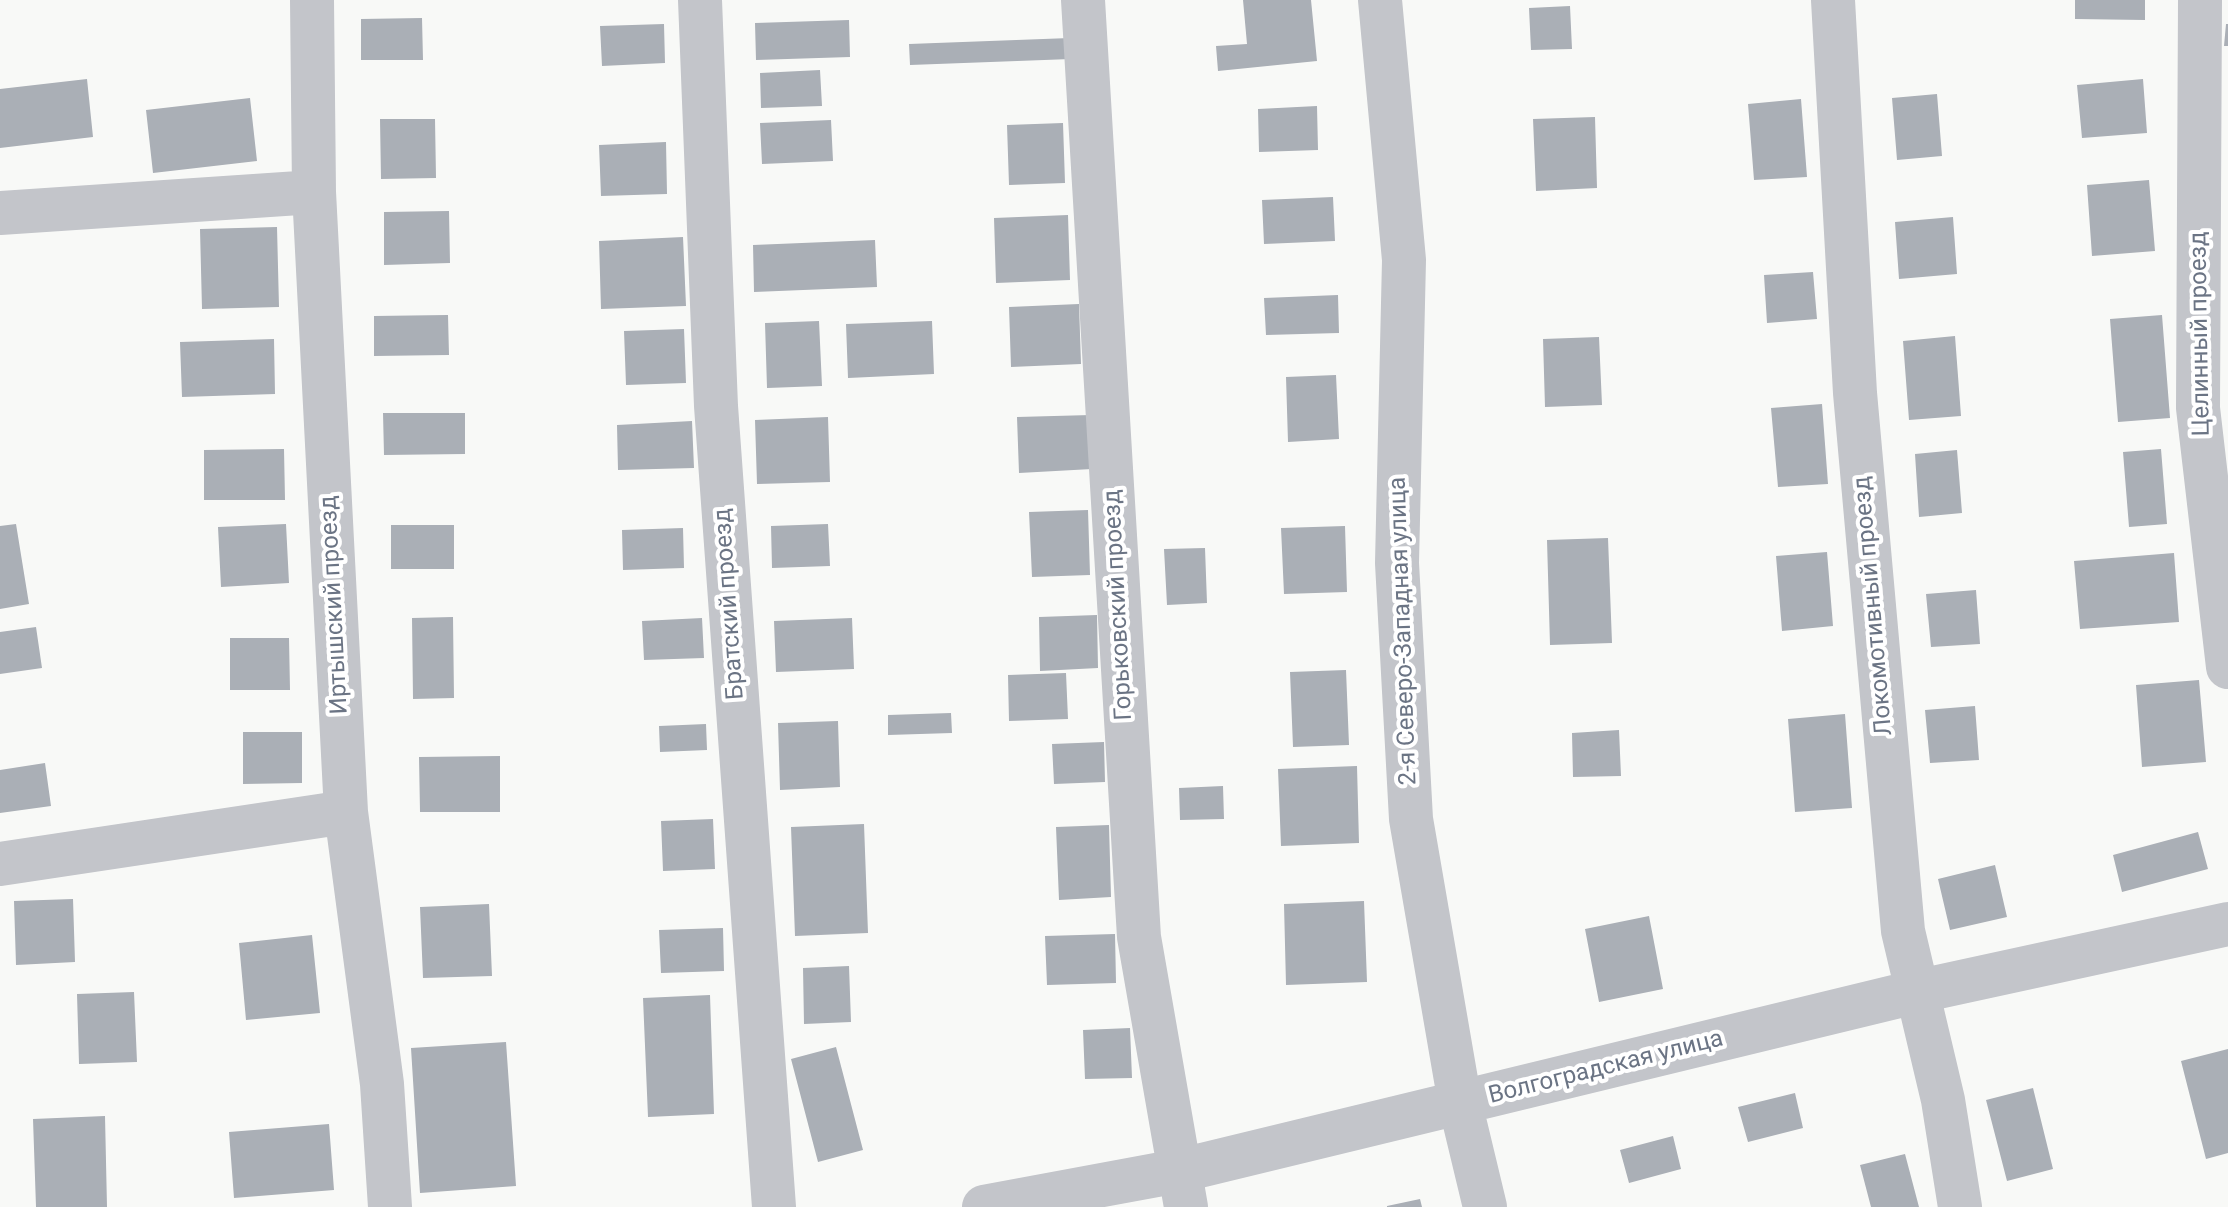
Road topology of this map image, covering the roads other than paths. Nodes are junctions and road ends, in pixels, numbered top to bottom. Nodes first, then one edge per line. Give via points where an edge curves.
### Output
1 (312, 0) edge
2 (700, 0) edge
3 (1083, 0) edge
4 (1380, 0) edge
5 (1833, 0) edge
6 (2200, 0) edge
7 (314, 192) junction
8 (0, 213) edge
9 (2228, 667) edge
10 (346, 812) junction
11 (0, 864) edge
12 (2228, 924) edge
13 (1915, 992) junction
14 (1460, 1103) junction
15 (1182, 1189) edge
16 (390, 1207) edge
17 (774, 1207) edge
18 (984, 1207) edge
19 (1485, 1207) edge
20 (1960, 1207) edge

1 - 7 street, Иртышский проезд
2 - 17 street, Братский проезд via 716,406
3 - 15 street, Горьковский проезд via 1139,937
4 - 14 street, 2-я Северо-Западная улица via 1404,260 1397,563 1411,819
5 - 13 street, Локомотивный проезд via 1855,393 1902,915
6 - 9 street, Целинный проезд via 2198,408
7 - 8 street
7 - 10 street, Иртышский проезд
10 - 11 street
10 - 16 street, Иртышский проезд via 382,1084
12 - 13 street, Волгоградская улица
13 - 14 street, Волгоградская улица
13 - 20 street, Локомотивный проезд via 1943,1100
14 - 15 street, Волгоградская улица
14 - 19 street, 2-я Северо-Западная улица
15 - 18 street, Волгоградская улица

